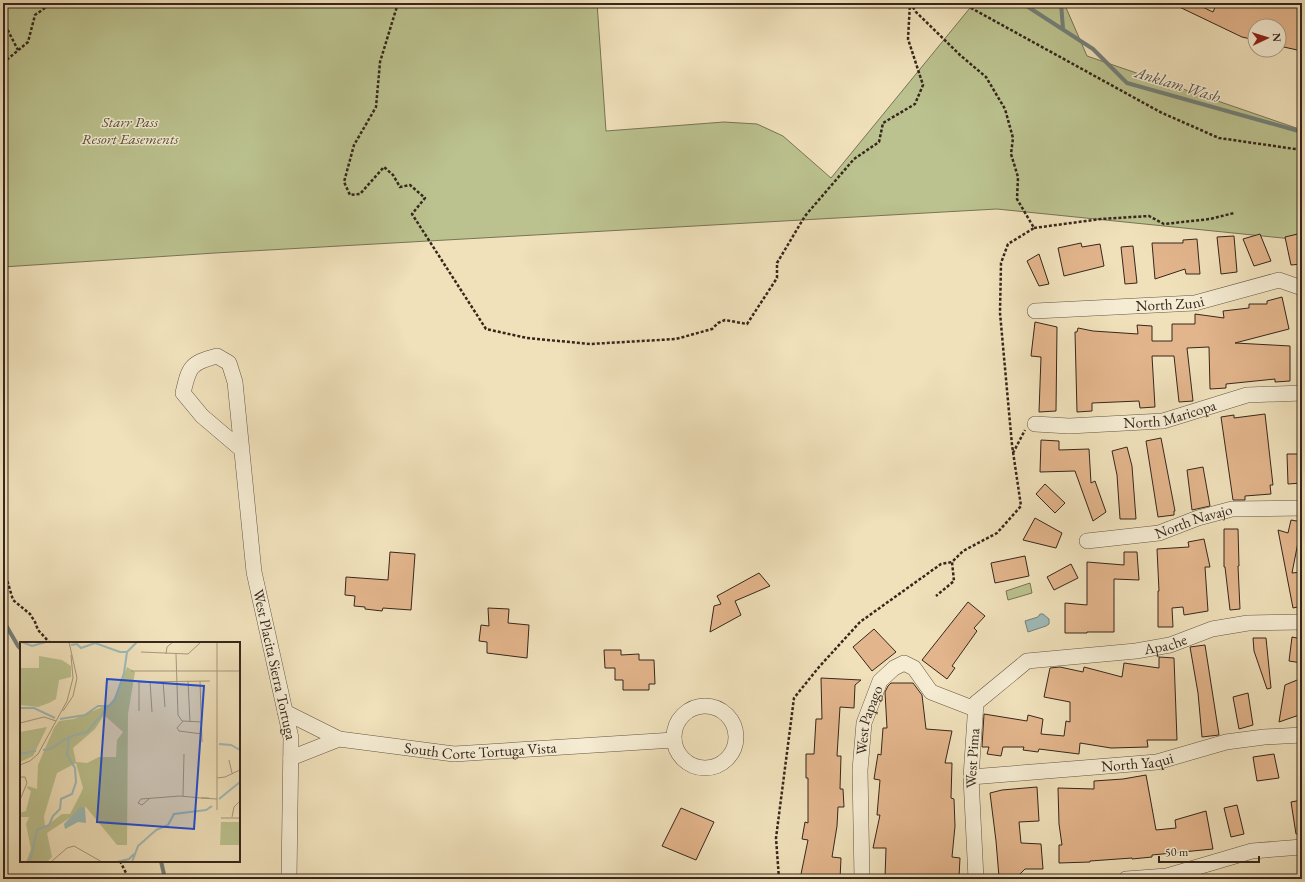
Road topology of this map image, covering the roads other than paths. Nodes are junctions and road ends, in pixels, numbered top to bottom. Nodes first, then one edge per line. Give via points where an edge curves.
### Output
1 (1302, 287) edge
2 (1035, 311) dead end
3 (1302, 393) edge
4 (1031, 426) road end
5 (242, 450) junction
6 (1302, 508) edge
7 (1087, 541) dead end
8 (1302, 622) edge
9 (1027, 661) joint
10 (975, 709) junction
11 (285, 712) junction
12 (1302, 735) edge
13 (339, 738) junction
14 (674, 740) junction
15 (291, 758) junction
16 (971, 777) junction
17 (1302, 848) edge
18 (289, 879) edge
19 (862, 879) edge
20 (976, 879) edge
21 (1126, 879) edge

1 - 2 street, North Zuni via 1279,280 1195,303
3 - 4 street, North Maricopa via 1247,395 1163,421
5 - 5 street, West Placita Sierra Tortuga via 235,382 229,363 217,356 199,360 188,372 183,393 202,416
5 - 11 street, West Placita Sierra Tortuga via 254,572
6 - 7 street, North Navajo via 1232,509 1198,518 1159,533
8 - 9 street, Apache via 1248,623 1212,629 1170,645 1136,651
9 - 10 street, West Pima via 976,704
10 - 16 street, West Pima
10 - 19 street, West Papago via 932,692 914,668 904,663 880,681 864,723 860,770
11 - 13 street
11 - 15 street, West Placita Sierra Tortuga via 291,738
12 - 16 street, North Yaqui via 1226,742 1157,762
13 - 14 street, South Corte Tortuga Vista via 454,754
13 - 15 street
14 - 14 street via 682,758 699,768 709,768 718,766 729,756 736,743 736,732 726,714 707,706 697,707 680,719 675,729
15 - 18 street, West Placita Sierra Tortuga
16 - 20 street, West Pima
17 - 21 street via 1252,850 1167,876

